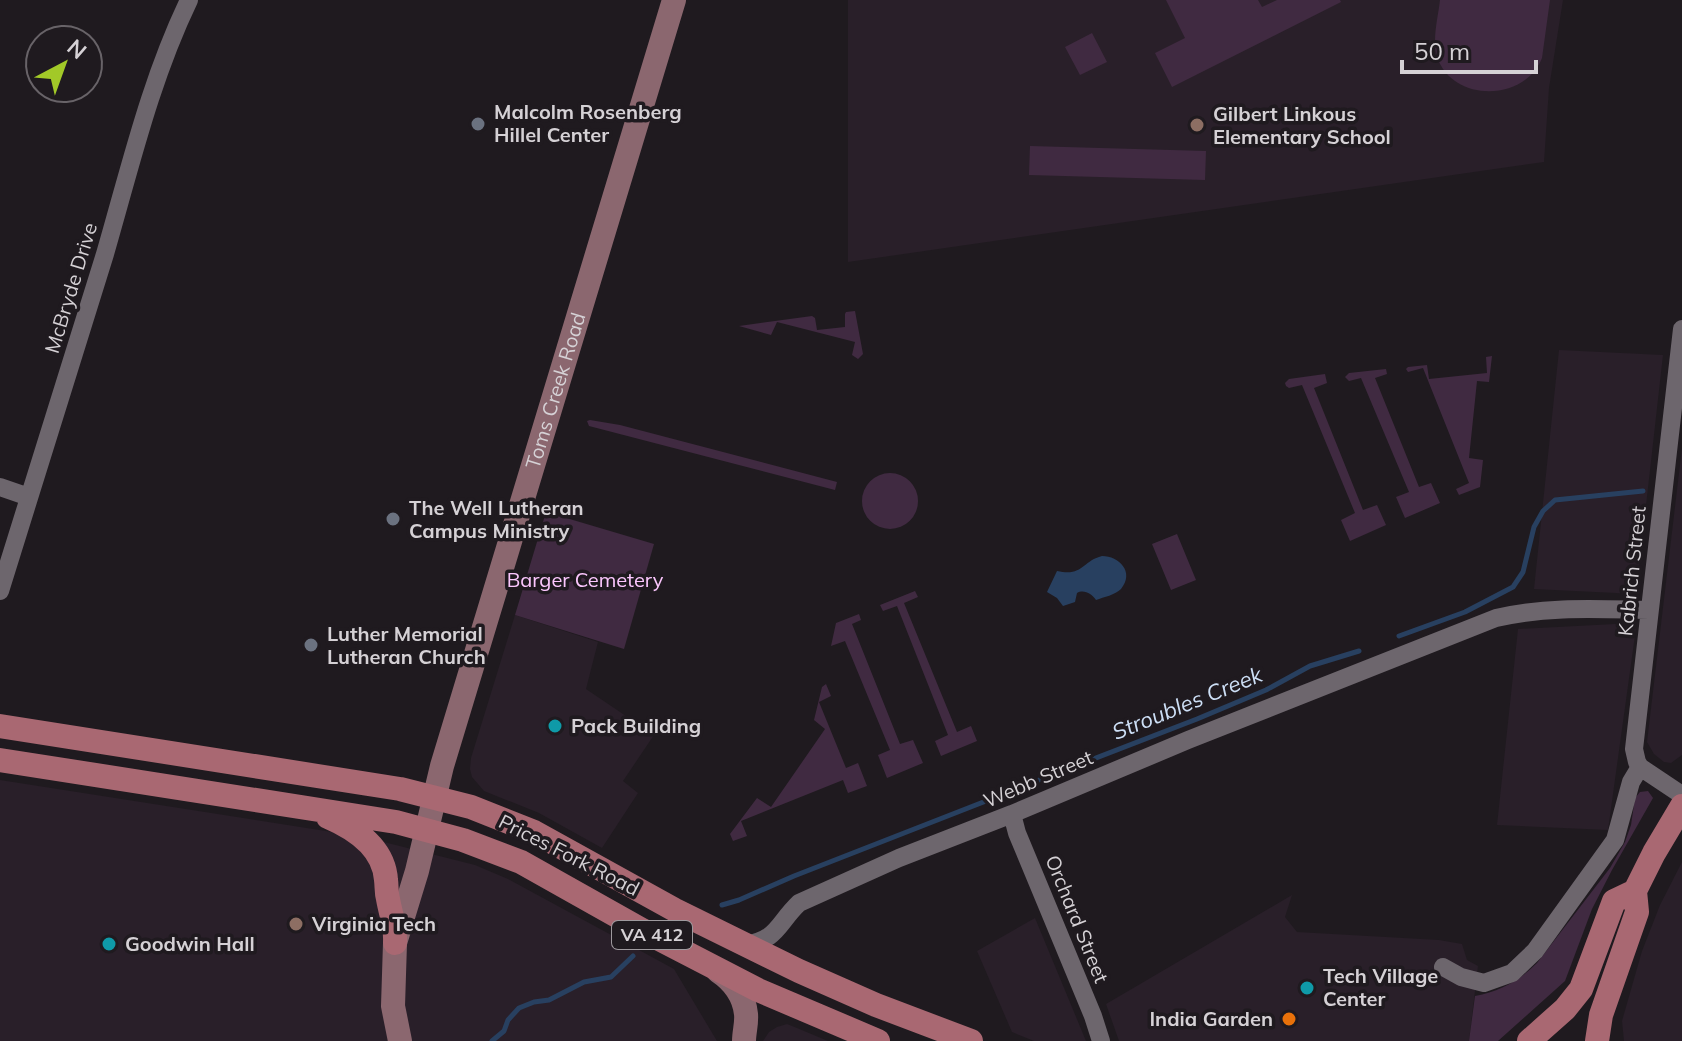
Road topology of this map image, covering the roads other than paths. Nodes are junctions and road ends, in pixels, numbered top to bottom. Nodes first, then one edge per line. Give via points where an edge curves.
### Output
1 (189, 0) edge
2 (674, 0) edge
3 (1677, 343) edge
4 (0, 487) edge
5 (29, 497) junction
6 (0, 591) edge
7 (1649, 610) junction
8 (0, 726) edge
9 (0, 760) edge
10 (1640, 767) junction
11 (1682, 795) edge
12 (434, 798) junction
13 (1682, 806) edge
14 (308, 808) junction
15 (1012, 814) junction
16 (426, 830) junction
17 (1635, 891) junction
18 (779, 930) junction
19 (395, 943) junction
20 (744, 945) junction
21 (710, 966) junction
22 (1443, 967) dead end
23 (799, 971) junction
24 (803, 1009) junction
25 (745, 1030) edge
26 (400, 1041) edge
27 (878, 1041) edge
28 (971, 1041) edge
29 (1101, 1041) edge
30 (1530, 1041) edge
31 (1562, 1041) edge
32 (1597, 1041) edge

1 - 5 street, McBryde Drive via 152,90
2 - 12 main road, Toms Creek Road
3 - 7 street, Kabrich Street
4 - 5 street
5 - 6 street, McBryde Drive
7 - 10 street, Kabrich Street via 1634,749
7 - 15 street, Webb Street via 1557,609 1496,618
8 - 12 main road, Prices Fork Road / VA 412
9 - 14 main road, Prices Fork Road / VA 412
10 - 11 street
10 - 22 street via 1615,840 1535,951 1512,973 1484,983
12 - 16 main road, Toms Creek Road
12 - 20 main road, Prices Fork Road / VA 412 via 534,832
13 - 17 main road
14 - 16 main road, Prices Fork Road / VA 412
14 - 19 main road via 374,846 386,879
15 - 18 street, Webb Street via 799,903
15 - 29 street, Orchard Street
16 - 19 main road, Toms Creek Road
16 - 21 main road, Prices Fork Road / VA 412 via 521,862
17 - 30 main road via 1614,901 1581,989
17 - 32 main road via 1637,912
18 - 20 street, Webb Street
18 - 23 street via 782,949
19 - 26 main road, Toms Creek Road via 393,1006
20 - 23 main road, Prices Fork Road / VA 412
21 - 24 main road, Prices Fork Road / VA 412
21 - 25 main road via 739,992
23 - 28 main road, Prices Fork Road / VA 412
24 - 25 main road via 757,1013
24 - 27 main road, Prices Fork Road / VA 412
30 - 31 main road

